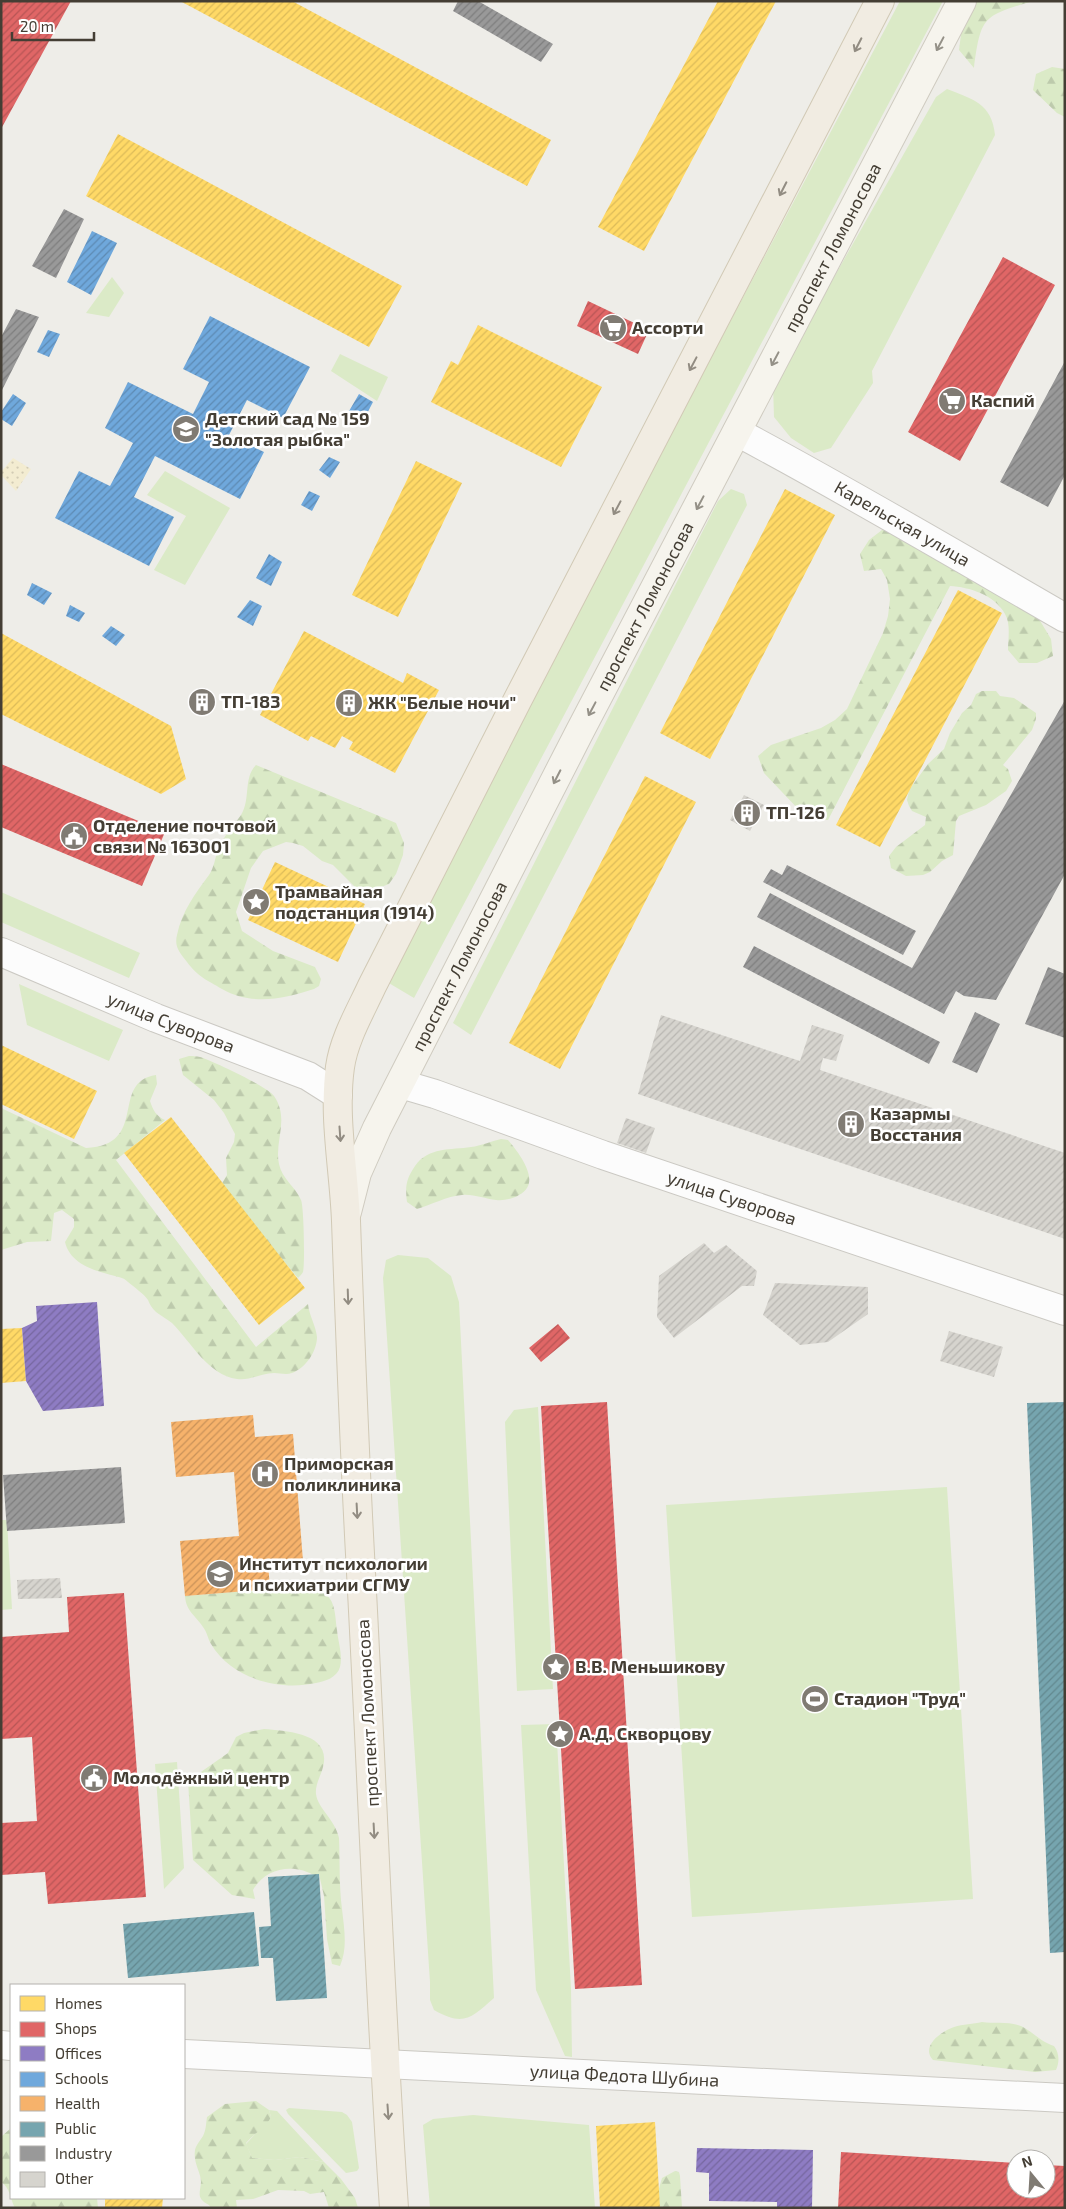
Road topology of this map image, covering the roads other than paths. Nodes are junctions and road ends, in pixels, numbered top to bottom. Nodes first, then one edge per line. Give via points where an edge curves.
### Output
1 (880, 1) edge
2 (962, 1) edge
3 (737, 432) junction
4 (1065, 618) edge
5 (1, 952) edge
6 (400, 1084) junction
7 (338, 1095) junction
8 (346, 1218) junction
9 (1065, 1311) edge
10 (185, 2054) edge
11 (384, 2063) junction
12 (1065, 2098) edge
13 (394, 2208) edge

1 -> 7 main road, проспект Ломоносова via 372,986 341,1063
2 -> 3 main road, проспект Ломоносова
3 - 4 street, Карельская улица
3 -> 6 main road, проспект Ломоносова
5 - 7 street, улица Суворова via 156,1018 308,1076
6 - 8 main road, проспект Ломоносова via 357,1173
6 - 9 street, улица Суворова
7 -> 8 main road, проспект Ломоносова
8 -> 11 main road, проспект Ломоносова via 350,1386
10 - 11 street, улица Федота Шубина
11 - 12 street, улица Федота Шубина
11 -> 13 main road, проспект Ломоносова

